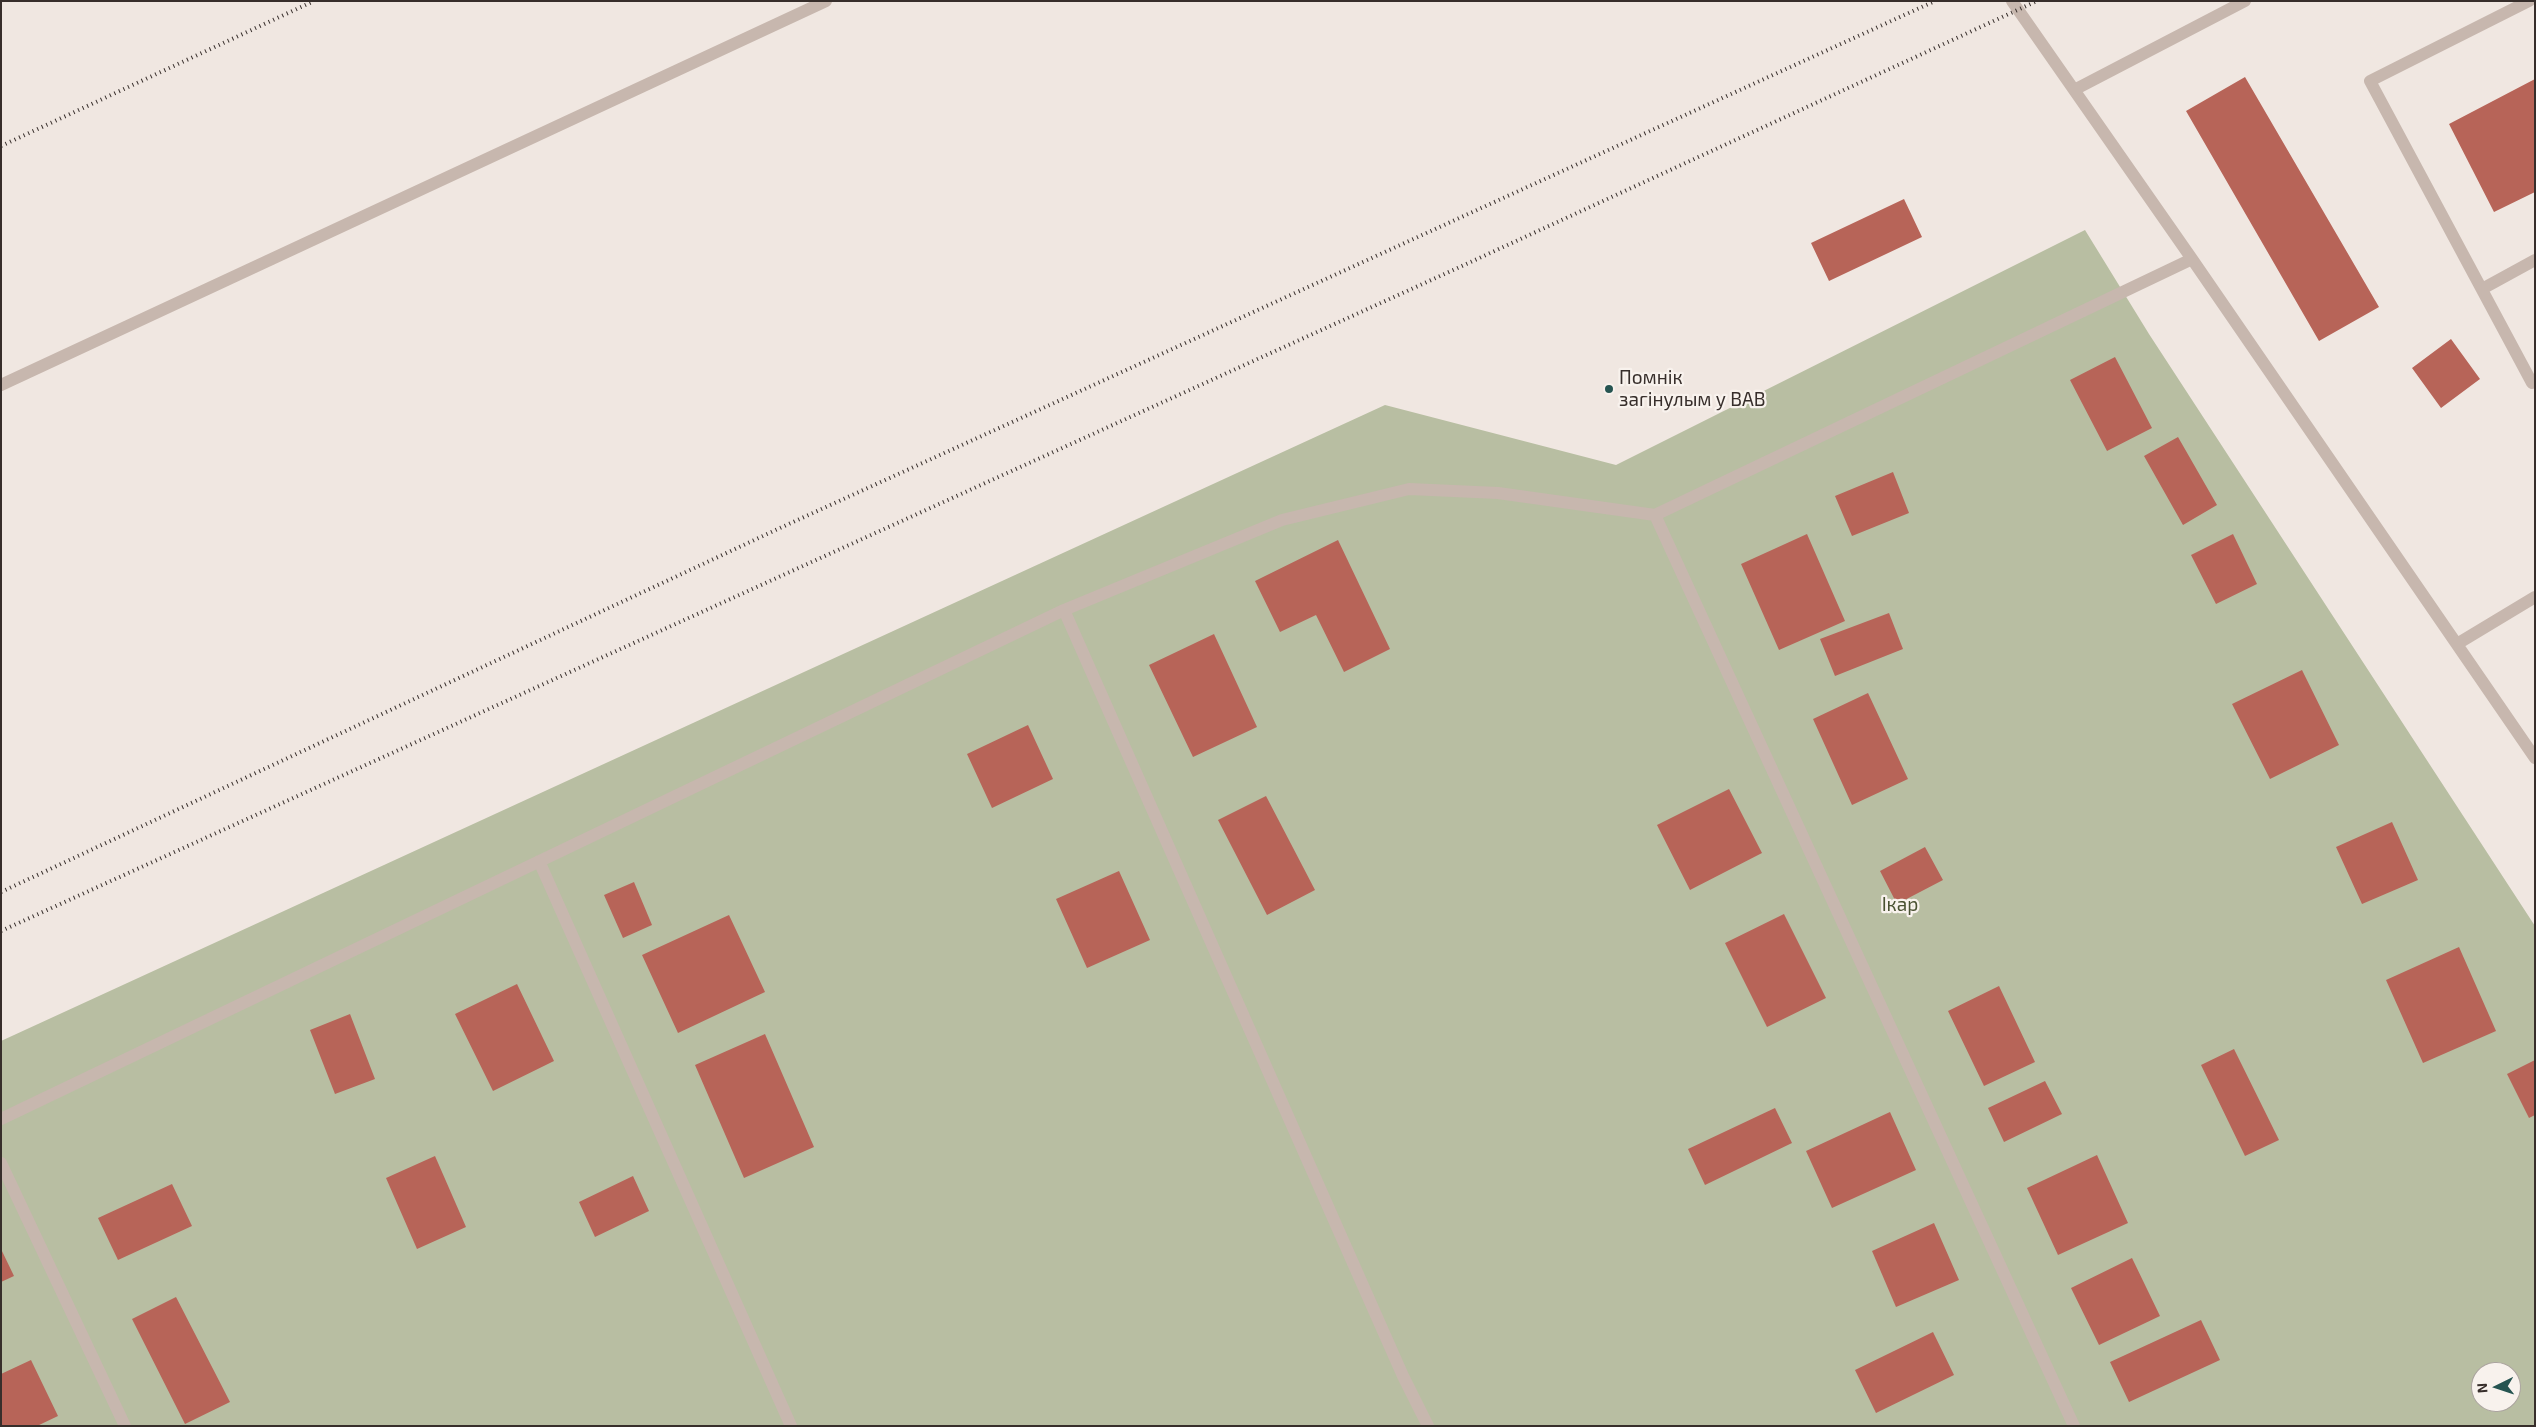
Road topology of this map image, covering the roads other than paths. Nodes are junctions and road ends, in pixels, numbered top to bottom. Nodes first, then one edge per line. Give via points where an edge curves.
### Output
1 (826, 1) edge
2 (2012, 1) edge
3 (2245, 1) edge
4 (2529, 1) edge
5 (2074, 90) junction
6 (2192, 259) junction
7 (2535, 260) edge
8 (2482, 289) junction
9 (2532, 383) dead end
10 (1, 385) edge
11 (1655, 515) junction
12 (2535, 597) edge
13 (1064, 610) junction
14 (2457, 644) junction
15 (2535, 758) edge
16 (539, 861) junction
17 (1, 1119) edge
18 (1, 1163) edge
19 (125, 1426) edge
20 (791, 1426) edge
21 (1428, 1426) edge
22 (2074, 1426) edge

1 - 10 street
2 - 5 street
3 - 5 street
4 - 8 street via 2370,81
5 - 6 street
6 - 11 street
6 - 14 street
7 - 8 street
8 - 9 street
11 - 13 street via 1498,493 1409,489 1282,520
11 - 22 street
12 - 14 street
13 - 16 street
13 - 21 street
14 - 15 street
16 - 17 street
16 - 20 street
18 - 19 street

